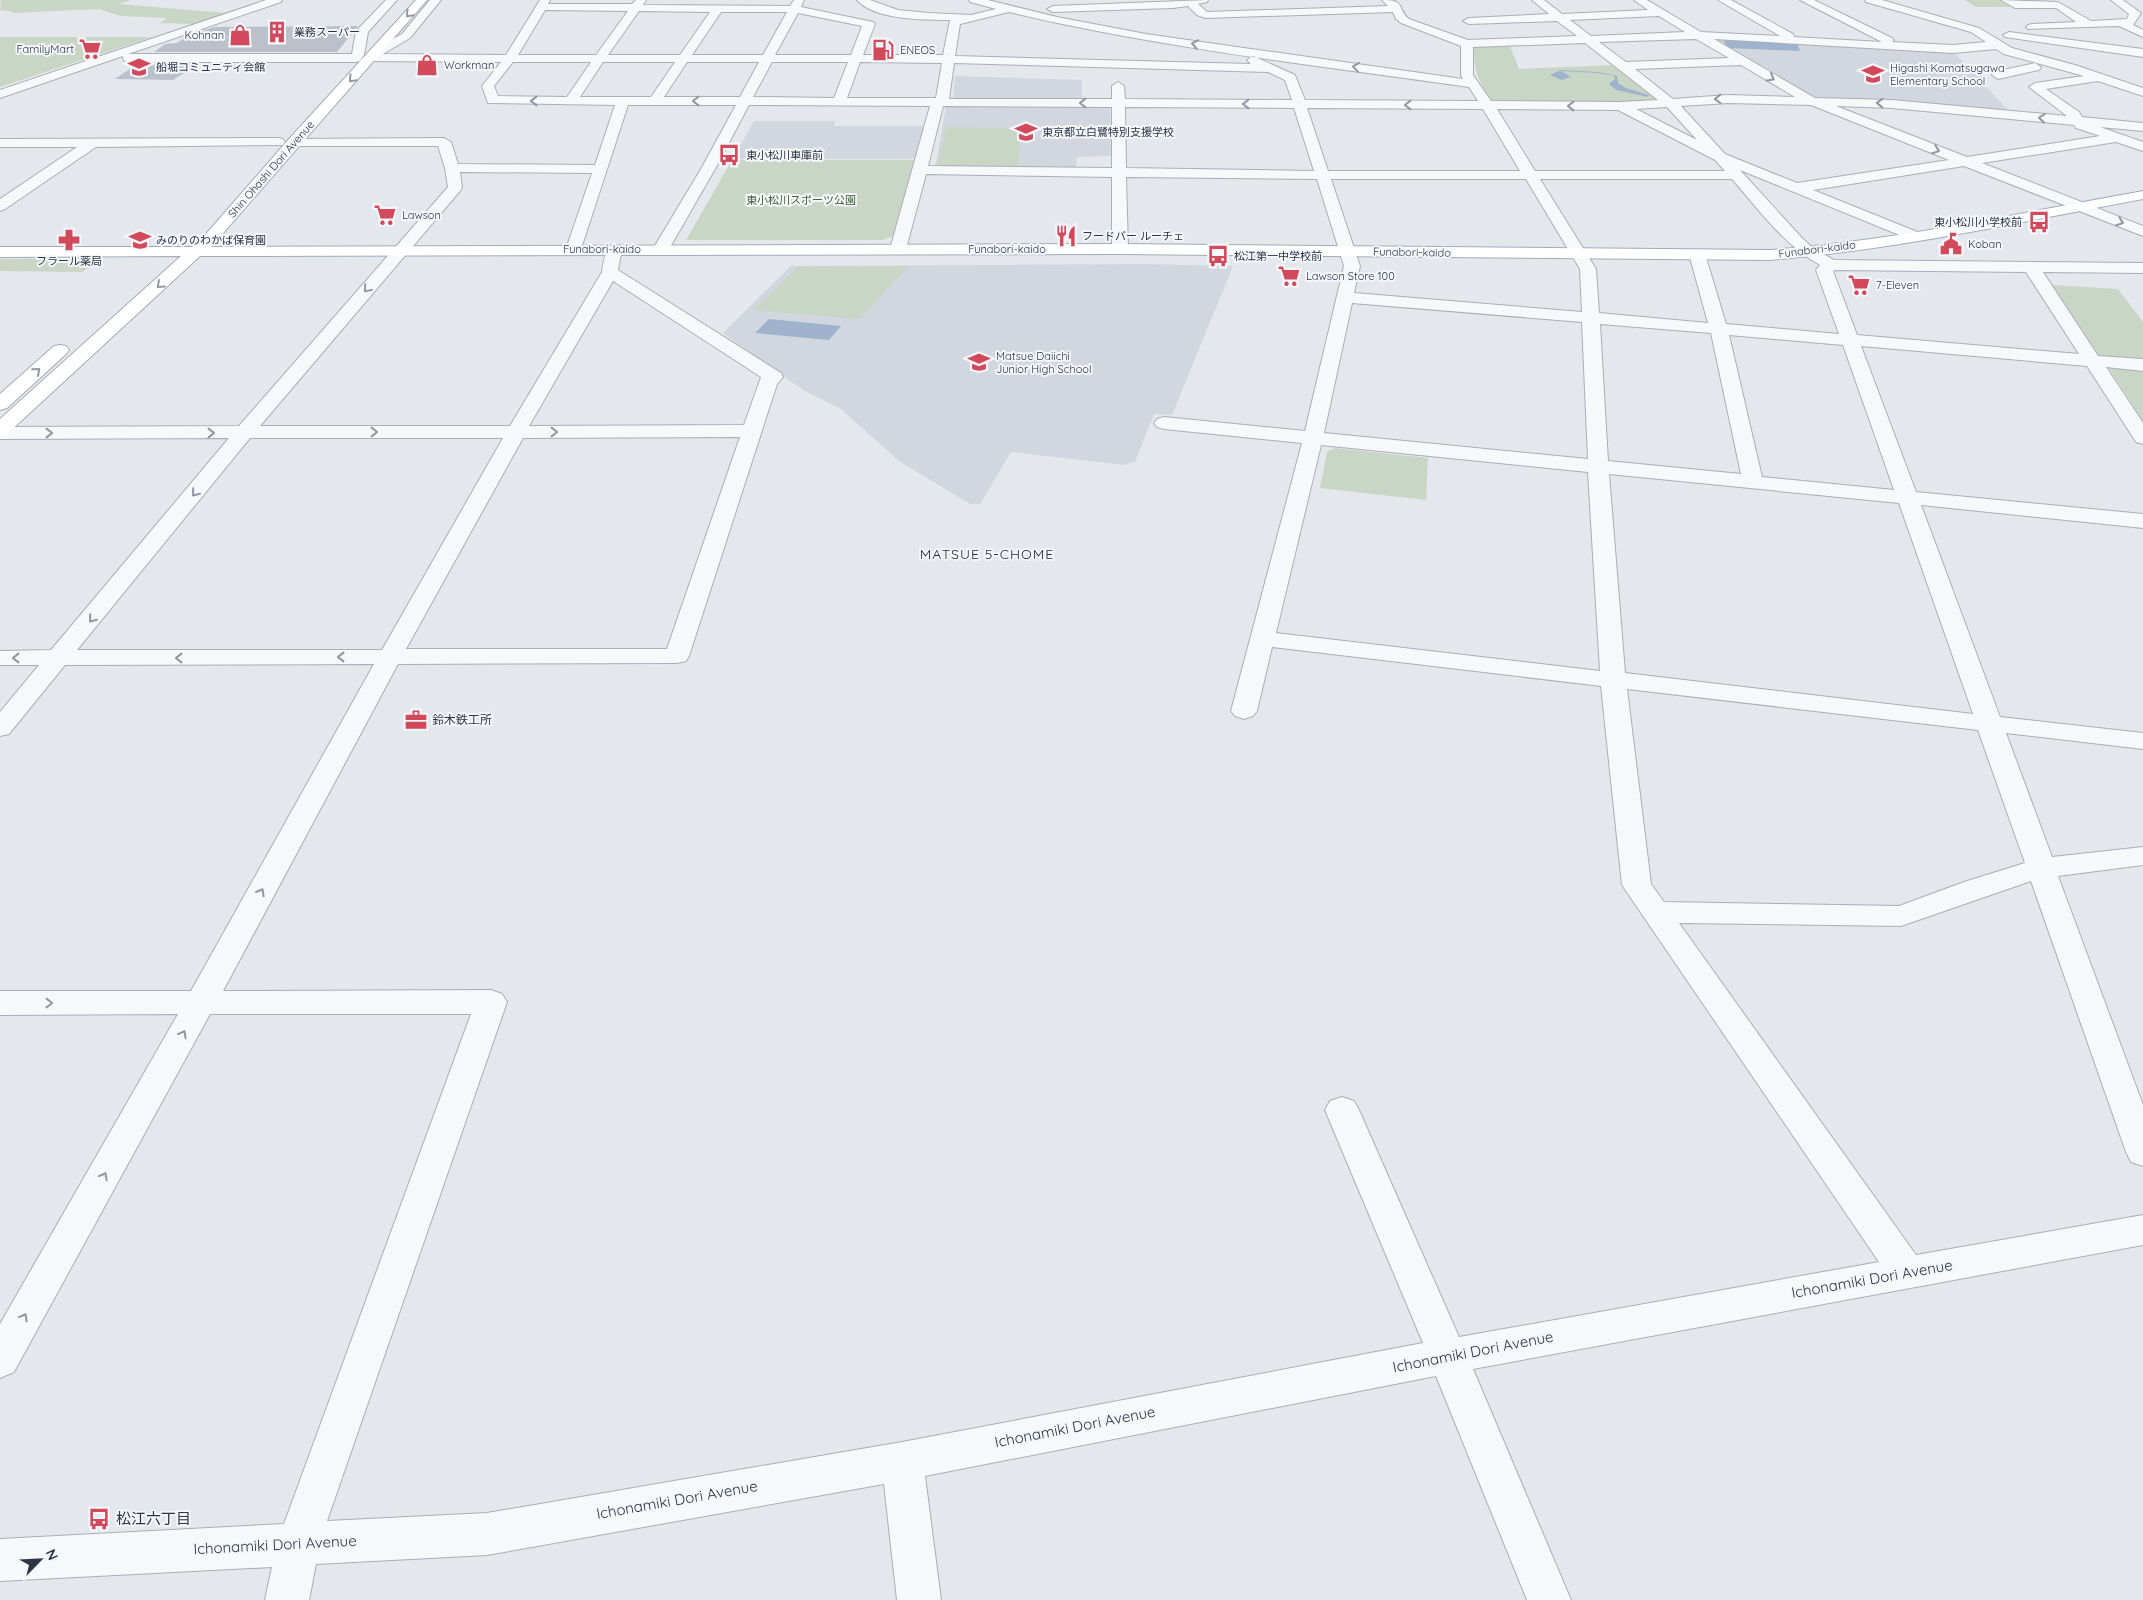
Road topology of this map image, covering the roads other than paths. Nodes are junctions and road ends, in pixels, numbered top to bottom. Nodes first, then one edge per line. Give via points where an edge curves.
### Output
1 (277, 0) edge
2 (392, 0) edge
3 (407, 0) edge
4 (422, 0) edge
5 (436, 0) edge
6 (862, 0) edge
7 (974, 0) edge
8 (1204, 0) edge
9 (1388, 0) edge
10 (1537, 0) edge
11 (1639, 0) edge
12 (1723, 0) edge
13 (1805, 0) edge
14 (1870, 0) edge
15 (2006, 0) edge
16 (2116, 0) edge
17 (1191, 3) junction
18 (543, 4) edge
19 (638, 4) edge
20 (796, 4) edge
21 (718, 8) junction
22 (1009, 9) junction
23 (1398, 10) junction
24 (1661, 13) junction
25 (1956, 13) dead end
26 (914, 15) junction
27 (1922, 16) junction
28 (1560, 17) junction
29 (436, 18) dead end
30 (970, 18) junction
31 (1052, 19) junction
32 (1469, 21) dead end
33 (877, 23) junction
34 (2121, 23) junction
35 (2092, 24) junction
36 (1042, 28) dead end
37 (1975, 30) junction
38 (401, 32) junction
39 (2143, 34) edge
40 (1698, 36) junction
41 (1588, 39) junction
42 (1796, 40) junction
43 (1467, 44) junction
44 (1996, 45) junction
45 (1900, 46) junction
46 (1966, 48) junction
47 (1116, 49) junction
48 (2143, 51) edge
49 (1253, 54) junction
50 (365, 56) junction
51 (512, 57) junction
52 (601, 57) junction
53 (106, 58) junction
54 (684, 58) junction
55 (768, 58) junction
56 (855, 58) junction
57 (948, 59) junction
58 (1742, 61) junction
59 (1624, 66) junction
60 (2035, 67) dead end
61 (1269, 68) junction
62 (2100, 78) junction
63 (1473, 84) junction
64 (2143, 92) edge
65 (0, 94) edge
66 (570, 101) junction
67 (623, 101) junction
68 (655, 101) junction
69 (1811, 101) junction
70 (745, 102) junction
71 (839, 102) junction
72 (940, 102) junction
73 (1670, 102) junction
74 (1119, 103) junction
75 (1300, 105) junction
76 (1488, 106) junction
77 (1620, 106) junction
78 (2078, 122) junction
79 (2140, 127) edge
80 (1923, 129) dead end
81 (1894, 134) junction
82 (2117, 138) junction
83 (278, 142) junction
84 (294, 142) junction
85 (0, 143) edge
86 (92, 143) junction
87 (2143, 147) edge
88 (1722, 158) junction
89 (1964, 161) junction
90 (258, 162) dead end
91 (452, 168) junction
92 (600, 169) junction
93 (920, 170) junction
94 (1118, 172) junction
95 (1795, 173) dead end
96 (1324, 174) junction
97 (1529, 174) junction
98 (1736, 175) junction
99 (1768, 177) junction
100 (1795, 188) junction
101 (2143, 195) edge
102 (0, 206) edge
103 (2079, 206) junction
104 (2143, 231) edge
105 (1914, 236) junction
106 (192, 245) junction
107 (574, 249) junction
108 (661, 249) junction
109 (898, 249) junction
110 (1120, 249) junction
111 (1347, 251) junction
112 (0, 252) edge
113 (399, 252) junction
114 (1808, 252) junction
115 (172, 253) junction
116 (1579, 253) junction
117 (1697, 254) junction
118 (613, 261) junction
119 (1831, 265) junction
120 (2032, 268) junction
121 (2143, 268) edge
122 (127, 292) dead end
123 (1346, 297) junction
124 (1591, 318) junction
125 (1719, 329) junction
126 (75, 338) dead end
127 (1850, 341) junction
128 (2093, 361) junction
129 (2143, 365) edge
130 (0, 404) edge
131 (1164, 423) dead end
132 (752, 431) junction
133 (0, 432) edge
134 (516, 432) junction
135 (244, 433) junction
136 (1312, 438) junction
137 (2143, 438) edge
138 (1599, 466) junction
139 (1753, 482) junction
140 (1909, 498) junction
141 (2143, 521) edge
142 (1263, 639) junction
143 (390, 657) junction
144 (0, 658) edge
145 (60, 658) junction
146 (1613, 680) junction
147 (1244, 711) dead end
148 (1988, 724) junction
149 (0, 728) edge
150 (2143, 741) edge
151 (2143, 856) edge
152 (2041, 868) junction
153 (1656, 912) junction
154 (0, 1003) edge
155 (201, 1003) junction
156 (1342, 1110) dead end
157 (2143, 1152) edge
158 (2143, 1230) edge
159 (1907, 1272) junction
160 (1448, 1356) junction
161 (0, 1360) edge
162 (902, 1461) junction
163 (298, 1544) junction
164 (0, 1560) edge
165 (287, 1600) edge
166 (919, 1600) edge
167 (1549, 1600) edge

1 - 53 street
2 - 50 street via 362,31
3 - 50 main road, Shin Ohashi Dori Avenue via 379,29
4 -> 38 main road, Shin Ohashi Dori Avenue
5 - 38 street
6 - 26 street via 874,7
7 - 22 street
8 - 17 street
9 - 23 street
10 - 28 street
11 - 24 street
12 - 42 street
13 - 45 street
14 - 27 street
15 - 35 street via 2015,5 2058,5
16 - 34 street via 2135,14 2131,22
17 - 22 street
17 - 23 street via 1206,15
18 - 19 street
18 - 51 street
19 - 21 street
19 - 52 street
20 - 21 street
20 - 33 street
20 - 55 street
21 - 54 street
22 - 30 street
22 - 31 street
23 - 43 street via 1405,21
24 - 28 street
24 - 40 street
25 - 27 street
26 - 30 street
26 - 33 street
27 - 37 street
28 - 32 street
28 - 41 street
29 - 38 street
30 - 57 street via 955,22
31 - 36 street
31 - 47 street
33 - 56 street
34 - 35 street
34 - 39 street
35 - 37 street
35 - 48 street
37 - 44 street
37 - 48 street
38 - 50 main road, Shin Ohashi Dori Avenue
40 - 41 street
40 - 42 street
40 - 58 street
41 - 43 street
41 - 59 street
42 - 45 street
43 - 63 street via 1467,75
44 - 46 street
44 - 62 street
45 - 46 street
46 - 60 street via 1997,66 2017,71
49 -> 47 street
47 - 57 street via 1032,57
47 - 61 street
47 - 74 street
49 - 61 street via 1249,58
63 -> 49 street
50 - 51 street
50 - 53 street
50 - 83 main road, Shin Ohashi Dori Avenue
50 -> 84 main road, Shin Ohashi Dori Avenue
51 - 52 street
66 -> 51 street via 493,100 488,86
52 - 54 street
52 - 66 street
53 - 65 street
54 - 55 street
54 - 68 street
55 - 56 street
55 - 70 street
56 - 57 street
56 - 71 street
57 - 72 street
58 - 59 street
58 -> 69 street
59 - 73 street
61 - 75 street via 1291,78
62 - 64 street
62 - 78 street via 2035,87 2074,115
63 - 76 street
66 - 67 street
67 - 68 street
67 - 92 street
70 -> 68 street
69 -> 73 street via 1728,99
78 -> 69 street via 1892,104
69 - 81 street
70 - 71 street
70 - 108 street
71 - 72 street
74 -> 72 street
72 - 93 street
73 - 77 street
73 - 88 street
75 -> 74 street
74 - 94 street
76 -> 75 street
75 - 96 street
77 -> 76 street
76 - 97 street
77 - 88 street
78 - 79 street
78 - 82 street
80 - 81 street
81 -> 89 street
82 - 87 street
82 - 89 street
83 - 86 street
83 - 90 main road, Shin Ohashi Dori Avenue
84 - 91 street via 444,142
84 - 106 main road, Shin Ohashi Dori Avenue
85 - 86 street
86 - 102 street
88 - 98 street
88 - 99 street
89 - 100 street
89 - 103 street
91 - 92 street
91 - 113 street via 455,188
92 - 107 street
93 - 94 street
93 - 109 street
94 - 96 street
94 - 110 street
95 - 99 street
96 - 97 street
96 - 111 street
97 - 98 street
97 - 116 street
98 - 114 street
99 - 100 street
100 - 105 street
101 - 103 main road, Funabori-kaido
103 -> 104 street
103 - 105 main road, Funabori-kaido
105 - 114 main road, Funabori-kaido
106 - 113 main road, Funabori-kaido
106 - 115 main road, Funabori-kaido
106 -> 133 main road, Shin Ohashi Dori Avenue
107 - 113 main road, Funabori-kaido
107 - 118 main road, Funabori-kaido
108 - 109 main road, Funabori-kaido
108 - 118 main road, Funabori-kaido
109 - 110 main road, Funabori-kaido
110 - 111 main road, Funabori-kaido
111 - 116 main road, Funabori-kaido
111 - 123 street via 1352,266
112 - 115 main road
113 -> 135 street
114 - 117 main road, Funabori-kaido
114 - 119 street
115 - 122 main road
116 - 117 main road, Funabori-kaido
116 - 124 street via 1588,269
117 - 125 street
118 - 132 street via 774,377 768,381
118 - 134 street
119 - 120 street
119 - 127 street via 1824,270
120 - 121 street
120 - 128 street
123 - 124 street
123 - 136 street
124 - 125 street
124 - 138 street
125 - 127 street
125 - 139 street
130 -> 126 main road
127 - 128 street
127 - 140 street
128 - 129 street
128 - 137 street
131 - 136 street
134 -> 132 street
132 - 143 street via 677,656
133 -> 135 street
135 -> 134 street
134 - 143 street
135 -> 145 street
136 - 138 street
136 - 142 street
138 - 139 street
138 - 146 street
139 - 140 street
140 - 141 street
140 - 148 street
142 - 146 street
142 - 147 street
143 -> 145 street
155 -> 143 street
145 -> 144 street
145 - 149 street
146 - 148 street
146 - 153 street via 1637,885
148 - 150 street
148 - 152 street
151 - 152 street
152 - 153 street via 1901,916
152 - 157 street
153 - 159 street
154 -> 155 street
161 -> 155 street
155 - 163 street via 492,1002
156 - 160 street
158 - 159 street, Ichonamiki Dori Avenue
159 - 160 street, Ichonamiki Dori Avenue
160 - 162 street, Ichonamiki Dori Avenue
160 - 167 street
162 - 163 street, Ichonamiki Dori Avenue via 487,1534
162 - 166 street
163 - 164 street, Ichonamiki Dori Avenue
163 - 165 street

